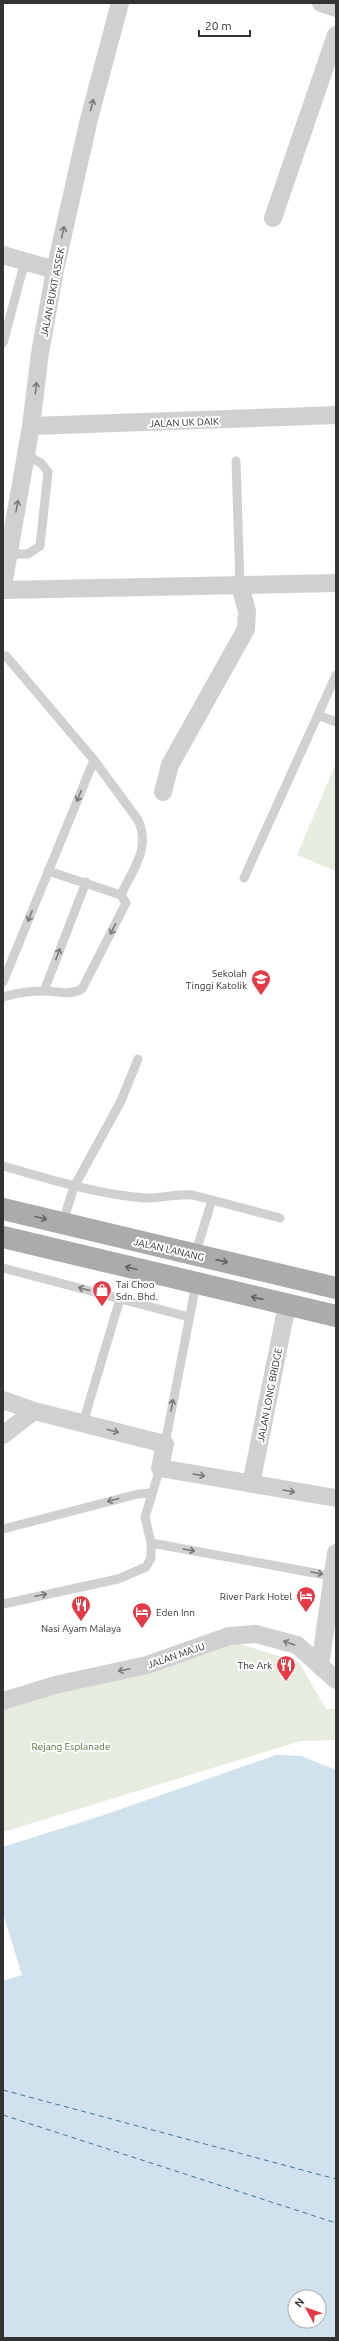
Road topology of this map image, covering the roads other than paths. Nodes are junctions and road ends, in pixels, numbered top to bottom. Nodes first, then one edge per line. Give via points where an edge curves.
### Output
1 (120, 3) edge
2 (321, 3) edge
3 (336, 8) edge
4 (336, 35) edge
5 (273, 218) dead end
6 (3, 255) edge
7 (25, 261) junction
8 (55, 270) junction
9 (3, 339) edge
10 (336, 415) edge
11 (31, 426) junction
12 (26, 455) junction
13 (236, 461) dead end
14 (8, 531) edge
15 (10, 554) junction
16 (336, 583) edge
17 (3, 586) edge
18 (240, 586) junction
19 (3, 590) edge
20 (6, 656) dead end
21 (336, 675) edge
22 (318, 715) junction
23 (336, 722) edge
24 (94, 760) junction
25 (163, 792) dead end
26 (48, 871) junction
27 (244, 878) dead end
28 (86, 882) junction
29 (121, 895) junction
30 (3, 982) edge
31 (44, 991) junction
32 (3, 997) edge
33 (138, 1059) dead end
34 (3, 1166) edge
35 (74, 1187) junction
36 (212, 1200) junction
37 (3, 1209) edge
38 (280, 1218) dead end
39 (62, 1224) junction
40 (3, 1237) edge
41 (195, 1255) junction
42 (3, 1268) edge
43 (196, 1284) junction
44 (336, 1288) edge
45 (120, 1299) junction
46 (287, 1305) junction
47 (336, 1316) edge
48 (189, 1318) junction
49 (3, 1400) edge
50 (34, 1411) junction
51 (83, 1423) junction
52 (3, 1435) edge
53 (165, 1444) junction
54 (160, 1468) junction
55 (250, 1484) junction
56 (152, 1493) junction
57 (335, 1496) edge
58 (3, 1529) edge
59 (151, 1543) junction
60 (336, 1553) edge
61 (332, 1576) junction
62 (3, 1604) edge
63 (320, 1666) junction
64 (336, 1680) edge
65 (3, 1701) edge

8 -> 1 street, JALAN BUKIT ASSEK via 89,119
2 - 3 street
4 - 5 street
6 - 7 street
7 - 8 street
7 - 9 lane
11 -> 8 street, JALAN BUKIT ASSEK via 40,353
10 - 11 street, JALAN UK DAIK
11 - 12 street, JALAN BUKIT ASSEK
14 -> 12 street, JALAN BUKIT ASSEK
12 - 15 lane via 41,464 48,472 40,546 28,554
13 - 18 lane
14 - 15 street, JALAN BUKIT ASSEK
15 - 17 street, JALAN BUKIT ASSEK
16 - 18 street
18 - 19 street
18 - 25 street via 247,611 246,629 170,765
20 - 24 lane
21 - 22 lane
22 - 23 lane
22 - 27 lane
24 -> 26 lane
24 - 29 lane via 132,810 143,830 144,846
26 - 28 lane
26 -> 30 lane
28 - 29 lane
31 -> 28 lane
29 -> 31 lane via 126,903 82,989 74,994
31 - 32 lane via 15,993
33 - 35 lane via 121,1101
34 - 35 lane
35 - 36 lane via 145,1198 184,1194
35 - 39 lane
36 - 38 lane
36 - 41 lane
37 -> 39 main road, JALAN LANANG
39 - 41 main road, JALAN LANANG
43 -> 40 main road
41 -> 44 main road, JALAN LANANG
45 -> 42 lane
46 -> 43 main road
43 - 48 lane
45 - 48 lane
45 - 51 lane
46 - 47 main road
46 - 55 street, JALAN LONG BRIDGE
53 -> 48 lane
49 - 50 street
50 - 51 street
50 - 52 street
51 -> 53 street
53 - 54 street
54 -> 55 street
54 - 56 lane
55 -> 57 street
56 -> 58 lane via 138,1494
56 - 59 lane via 145,1517
59 -> 61 lane
62 -> 59 lane via 135,1573 146,1567 151,1558
60 - 61 street
61 - 63 street
63 - 64 street, JALAN MAJU
63 -> 65 street, JALAN MAJU via 297,1646 277,1638 256,1634 229,1636 147,1665 55,1685

